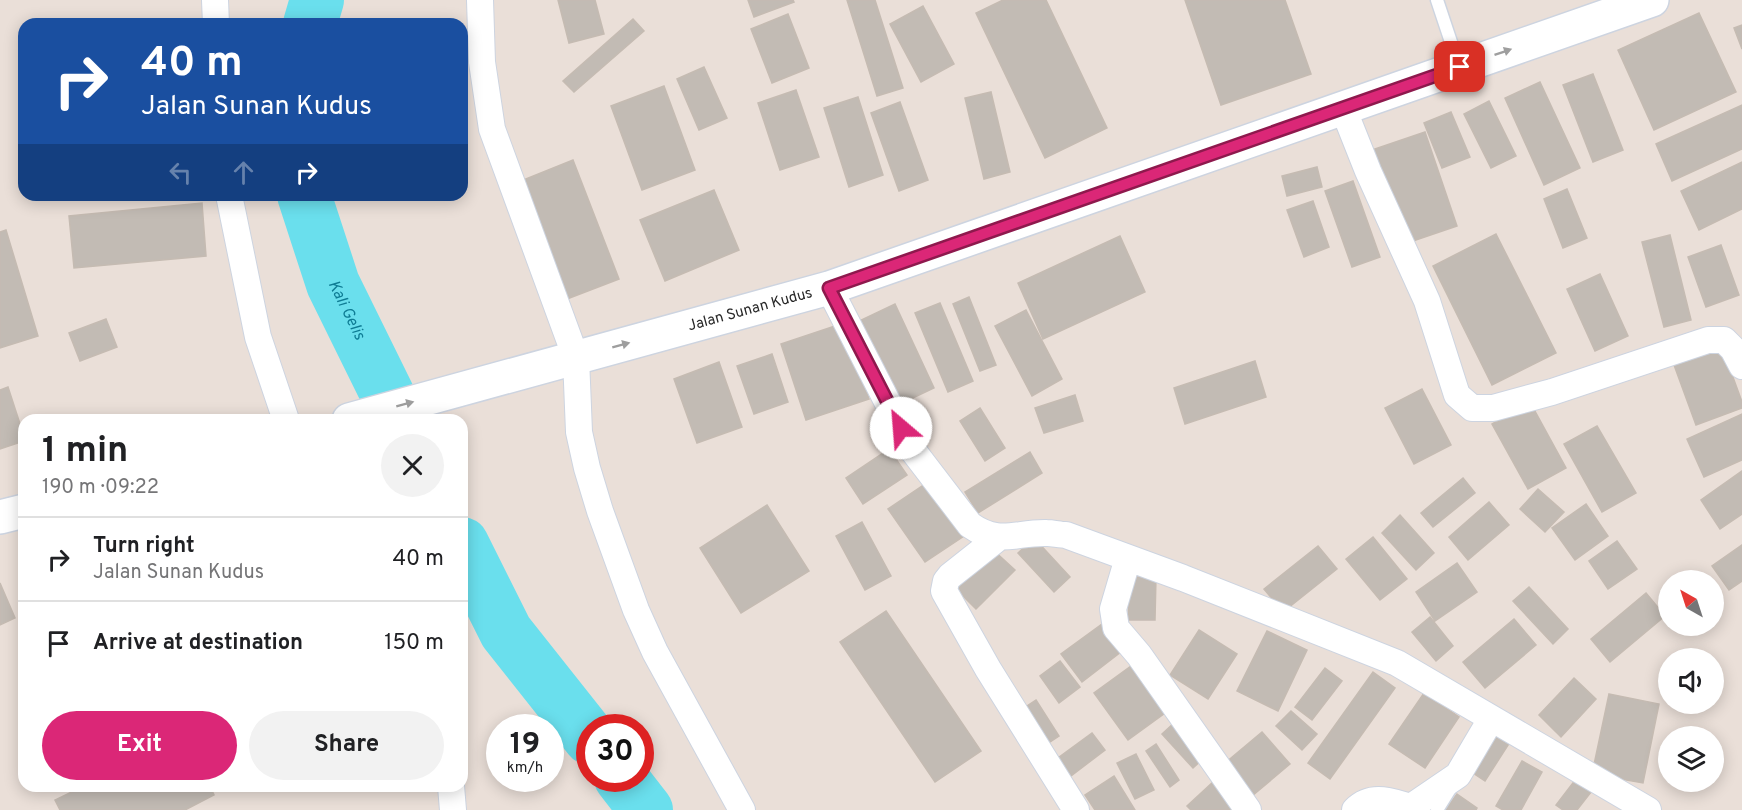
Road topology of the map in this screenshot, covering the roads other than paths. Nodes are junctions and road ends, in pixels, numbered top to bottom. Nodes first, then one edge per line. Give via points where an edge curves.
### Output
1 (215, 0) edge
2 (480, 0) edge
3 (1437, 0) edge
4 (1652, 0) edge
5 (216, 18) edge
6 (1460, 67) junction
7 (1343, 108) junction
8 (230, 201) edge
9 (829, 288) junction
10 (570, 359) junction
11 (1742, 366) edge
12 (284, 414) edge
13 (371, 414) edge
14 (18, 512) edge
15 (0, 517) edge
16 (998, 538) junction
17 (1128, 558) junction
18 (1491, 719) junction
19 (1458, 775) junction
20 (452, 792) edge
21 (453, 810) edge
22 (742, 810) edge
23 (1076, 810) edge
24 (1248, 810) edge
25 (1355, 810) edge
26 (1437, 810) edge
27 (1648, 810) edge

1 - 5 street
2 - 10 street via 482,62 492,129
3 - 6 lane
6 -> 4 main road, Jalan Sunan Kudus
6 - 7 main road, Jalan Sunan Kudus
7 - 9 main road, Jalan Sunan Kudus
7 - 11 street via 1427,301 1457,395 1472,408 1493,408 1552,392 1708,340 1724,340
8 - 12 street via 258,337
10 -> 9 main road, Jalan Sunan Kudus
9 - 16 street via 911,448 970,525 982,534
13 -> 10 main road, Jalan Sunan Kudus
10 - 22 street via 587,468 636,610 687,713
14 - 15 main road
16 - 17 street via 1066,535
16 - 23 street via 950,576 944,591
17 - 18 street via 1397,663
17 - 24 street via 1113,609 1116,628
18 - 19 street
18 - 27 street
19 - 25 street via 1411,807 1380,799
19 - 26 lane
20 - 21 street

